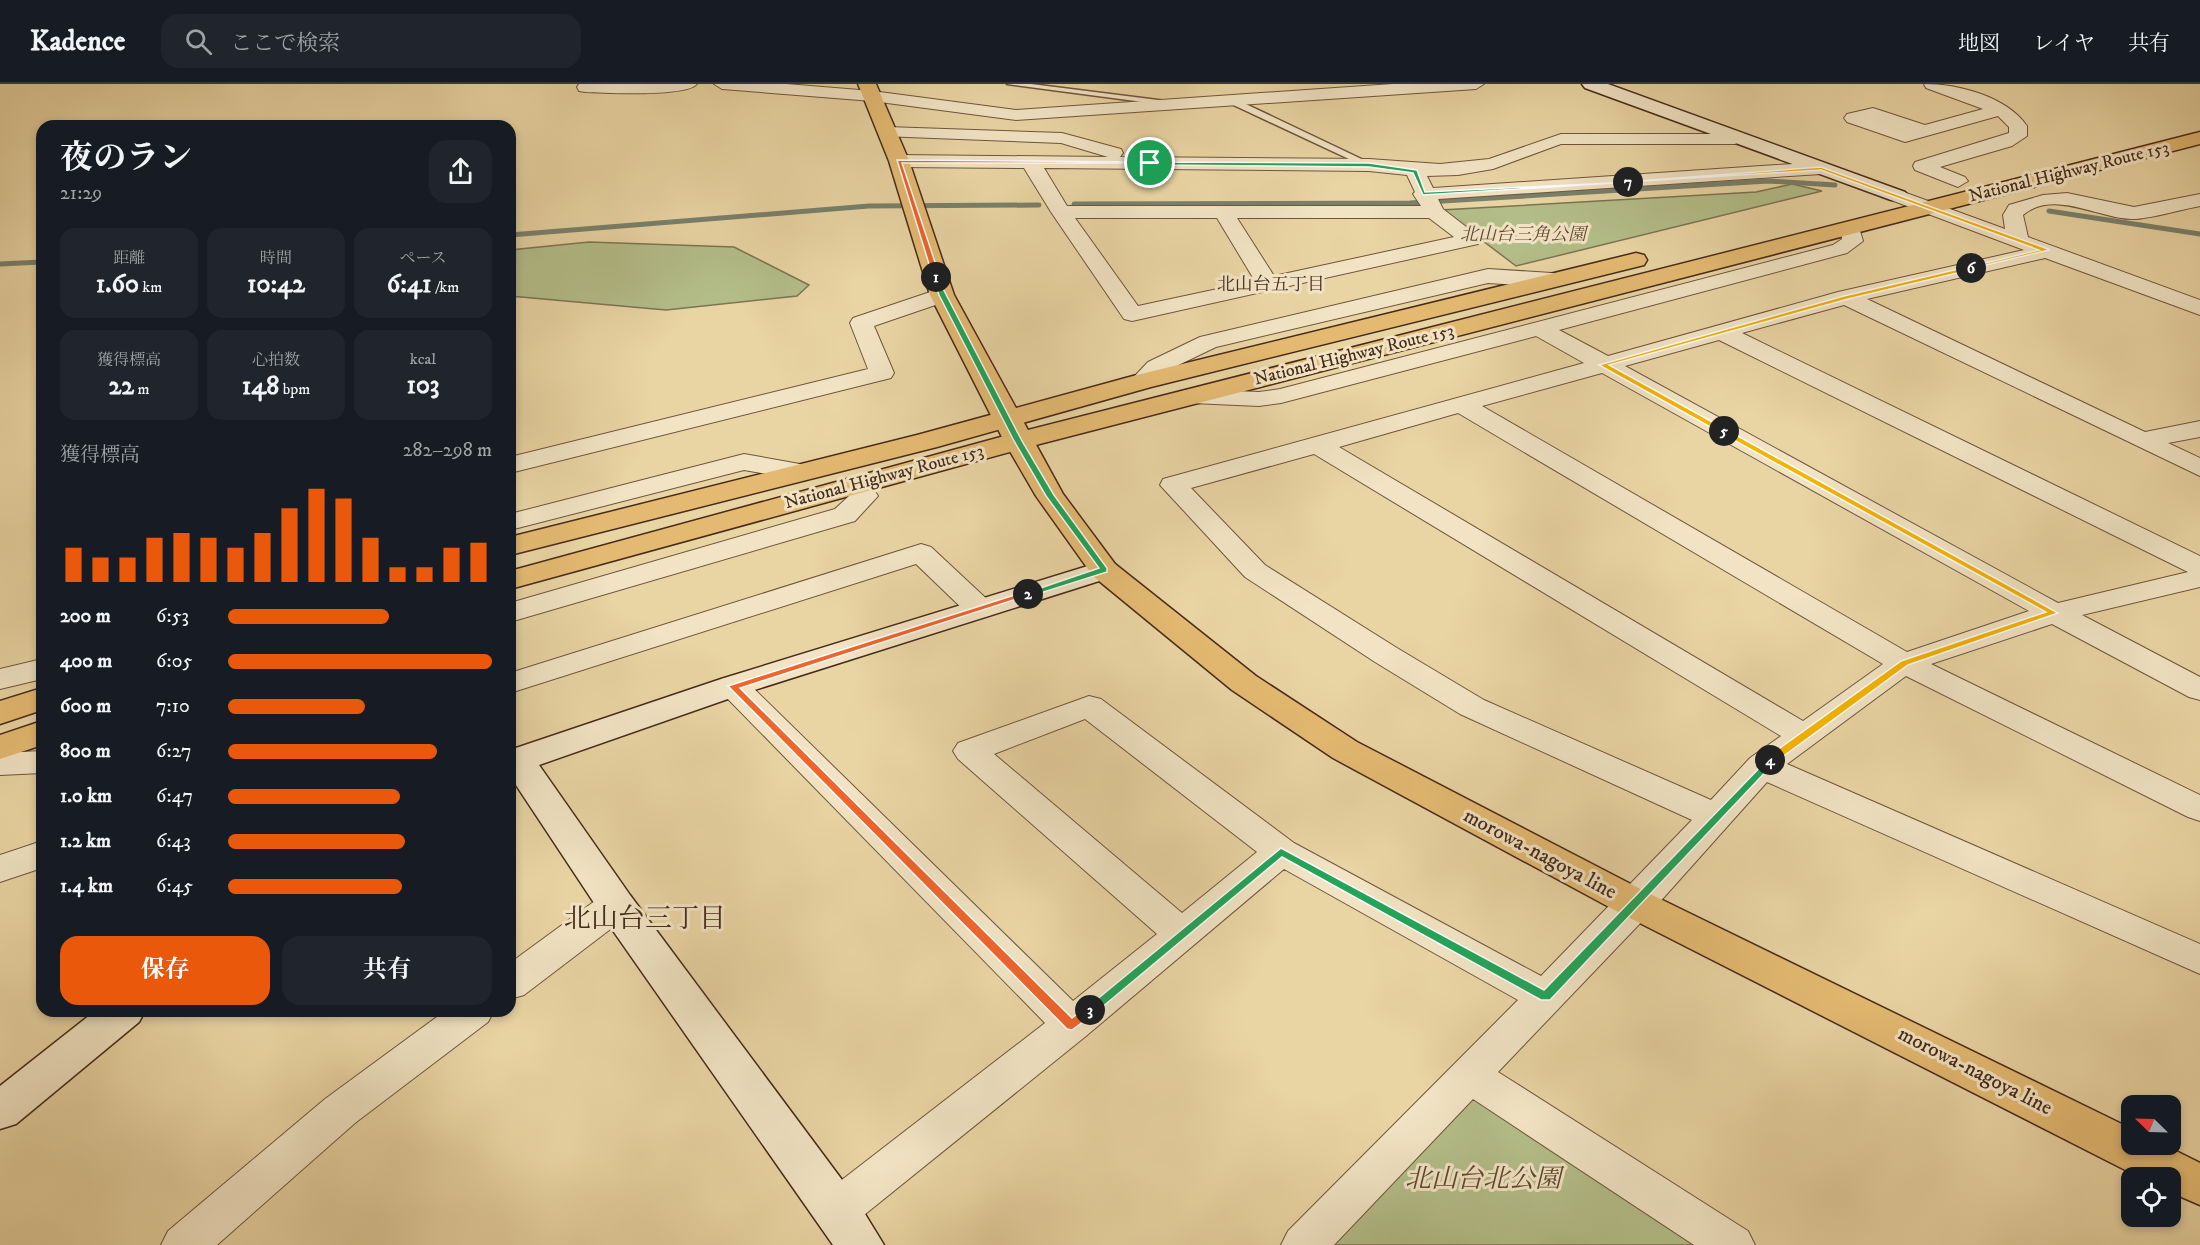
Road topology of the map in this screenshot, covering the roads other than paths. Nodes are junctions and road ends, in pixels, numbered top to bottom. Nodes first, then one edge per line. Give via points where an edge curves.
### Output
1 (689, 84) edge
2 (722, 84) edge
3 (1011, 84) edge
4 (1195, 84) edge
5 (1476, 84) edge
6 (1591, 84) edge
7 (1932, 84) edge
8 (585, 87) dead end
9 (870, 90) edge
10 (1296, 90) edge
11 (1230, 100) junction
12 (1166, 103) junction
13 (2001, 109) junction
14 (2200, 120) edge
15 (887, 132) junction
16 (1926, 132) dead end
17 (1735, 138) junction
18 (2200, 138) edge
19 (899, 161) junction
20 (1150, 163) junction
21 (1031, 164) junction
22 (1369, 165) junction
23 (1821, 168) junction
24 (1415, 171) junction
25 (1958, 181) junction
26 (1898, 196) junction
27 (2200, 200) edge
28 (1428, 203) junction
29 (1929, 208) junction
30 (1061, 212) junction
31 (1223, 212) junction
32 (1851, 228) junction
33 (1471, 240) junction
34 (2018, 240) junction
35 (2046, 250) junction
36 (1520, 278) junction
37 (1552, 280) junction
38 (1268, 284) junction
39 (942, 295) junction
40 (1846, 297) junction
41 (2200, 308) edge
42 (1539, 328) junction
43 (1723, 333) junction
44 (1603, 365) junction
45 (1142, 381) junction
46 (1192, 396) junction
47 (1463, 406) junction
48 (2200, 429) edge
49 (1013, 430) junction
50 (2142, 440) junction
51 (1316, 444) junction
52 (516, 464) edge
53 (2200, 468) edge
54 (802, 472) junction
55 (857, 484) junction
56 (516, 520) edge
57 (516, 544) edge
58 (2200, 567) edge
59 (1104, 570) junction
60 (516, 578) edge
61 (2200, 578) edge
62 (980, 609) junction
63 (516, 612) edge
64 (2054, 613) junction
65 (1904, 663) junction
66 (36, 670) edge
67 (0, 679) edge
68 (516, 681) edge
69 (733, 686) junction
70 (2200, 690) edge
71 (36, 701) edge
72 (0, 713) edge
73 (36, 734) edge
74 (1804, 736) junction
75 (0, 748) edge
76 (516, 757) edge
77 (36, 762) edge
78 (0, 764) edge
79 (516, 764) edge
80 (1762, 766) junction
81 (2200, 809) edge
82 (1715, 816) junction
83 (1281, 852) junction
84 (36, 856) edge
85 (0, 869) edge
86 (1636, 904) junction
87 (616, 905) junction
88 (1182, 934) junction
89 (2200, 960) edge
90 (516, 980) edge
91 (1546, 997) junction
92 (117, 1017) edge
93 (466, 1017) edge
94 (1072, 1025) junction
95 (1469, 1075) junction
96 (0, 1112) edge
97 (2200, 1185) edge
98 (848, 1227) edge
99 (184, 1245) edge
100 (1304, 1245) edge
101 (1732, 1245) edge

1 - 8 street
2 - 9 street
3 - 12 lane
4 - 11 street
5 - 10 street
6 - 17 street
7 - 13 street
9 - 12 street via 1016,115
9 - 15 main road, morowa-nagoya line
10 - 11 street
11 - 12 street
11 - 22 lane
13 - 16 street
13 - 25 street via 2018,126 2014,139 1922,166
14 - 25 main road, National Highway Route 153
15 - 19 main road, morowa-nagoya line
15 - 20 street via 1062,138
17 - 23 street
17 - 24 street via 1651,140 1587,136 1531,147 1509,158 1466,168
18 - 29 main road, National Highway Route 153
19 - 21 street
19 - 39 main road, morowa-nagoya line
20 - 21 street
20 - 22 street
21 - 30 street
22 - 24 street
23 - 26 street
23 - 28 street via 1481,192
24 - 28 street
25 - 26 main road, National Highway Route 153
26 - 29 street
26 - 37 main road, National Highway Route 153
27 - 34 street via 2134,213 2067,199 2043,201 2016,209 2013,215
28 - 31 street
28 - 33 street
29 - 32 main road, National Highway Route 153
29 - 34 street
30 - 31 street
30 - 38 street via 1132,314
31 - 38 street
32 - 42 street via 1853,241 1840,249
32 - 46 main road, National Highway Route 153
33 - 36 street
33 - 38 street
34 - 35 street
35 - 40 street
35 - 41 street
36 - 37 street
36 - 45 street via 1488,276 1208,342 1156,367
37 - 45 main road, National Highway Route 153
39 - 49 main road, morowa-nagoya line
39 - 52 street via 861,323 882,373
40 - 43 street
40 - 50 street
42 - 44 street
42 - 46 street via 1281,396
43 - 44 street
43 - 58 street
44 - 47 street
44 - 64 street
45 - 49 main road, National Highway Route 153
46 - 49 main road, National Highway Route 153
47 - 51 street
47 - 65 street
48 - 50 street
49 - 54 main road, National Highway Route 153
49 - 55 main road, National Highway Route 153
49 - 59 main road, morowa-nagoya line via 1050,496
50 - 53 street
51 - 74 street
51 - 82 street via 1173,485 1256,571 1386,655 1473,707
54 - 56 street via 744,462
54 - 57 main road, National Highway Route 153
55 - 60 main road, National Highway Route 153
55 - 63 street via 864,496 845,515
59 - 62 street
59 - 86 main road, morowa-nagoya line via 1244,683 1345,750
61 - 64 street
62 - 68 street via 921,554
62 - 69 street
64 - 65 street
64 - 70 street
65 - 74 street
65 - 81 street
66 - 67 street
69 - 76 street
69 - 94 street
71 - 72 main road
73 - 75 main road
74 - 80 street
77 - 78 street
79 - 87 street
80 - 82 street
80 - 89 street
82 - 86 street
83 - 88 street
83 - 88 street via 1089,706 970,751
83 - 91 street
84 - 85 street
86 - 91 street
86 - 97 main road, morowa-nagoya line
87 - 90 street
87 - 98 street
88 - 94 street
91 - 95 street
92 - 96 street
93 - 99 street via 340,1111
94 - 98 street
95 - 100 street
95 - 101 street

